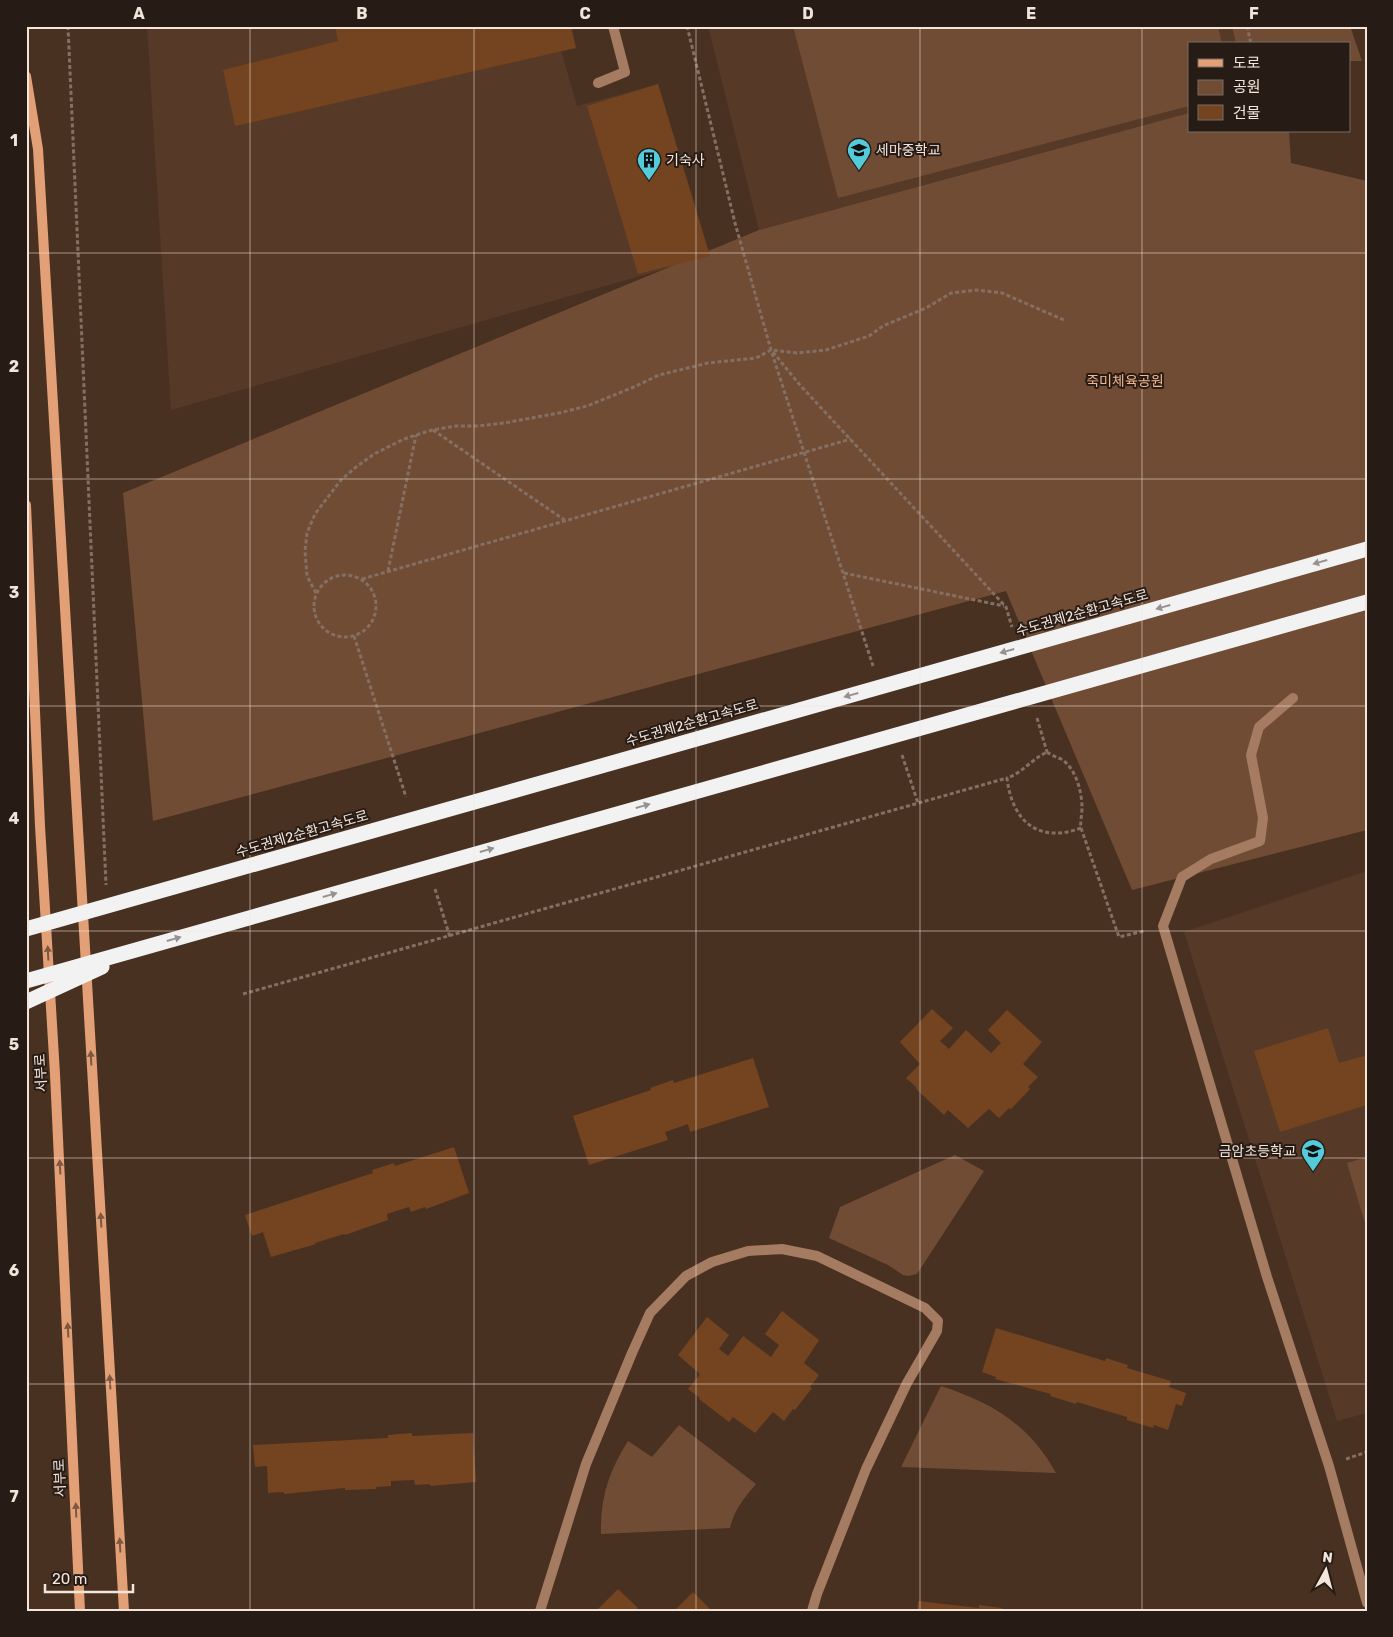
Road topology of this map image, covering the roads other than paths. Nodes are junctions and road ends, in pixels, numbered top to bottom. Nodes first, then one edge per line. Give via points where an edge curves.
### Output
1 (613, 26) edge
2 (26, 76) edge
3 (598, 83) dead end
4 (26, 505) edge
5 (1367, 549) edge
6 (1367, 602) edge
7 (1293, 698) dead end
8 (26, 929) edge
9 (152, 945) junction
10 (26, 981) edge
11 (26, 1002) edge
12 (1367, 1603) edge
13 (80, 1611) edge
14 (124, 1611) edge
15 (540, 1611) edge
16 (812, 1611) edge

1 - 3 street via 625,72
14 -> 2 main road via 38,149
13 -> 4 main road, 서부로
5 -> 8 highway, 수도권제2순환고속도로, bridge
9 -> 6 highway, bridge
7 - 12 street via 1259,727 1251,754 1262,818 1260,841 1211,859 1182,877 1163,926 1267,1277 1329,1466
9 - 10 highway, bridge
9 - 11 highway, bridge
15 - 16 street via 586,1464 650,1314 686,1276 712,1262 748,1252 782,1249 818,1256 925,1308 938,1321 937,1331 907,1383 866,1470

